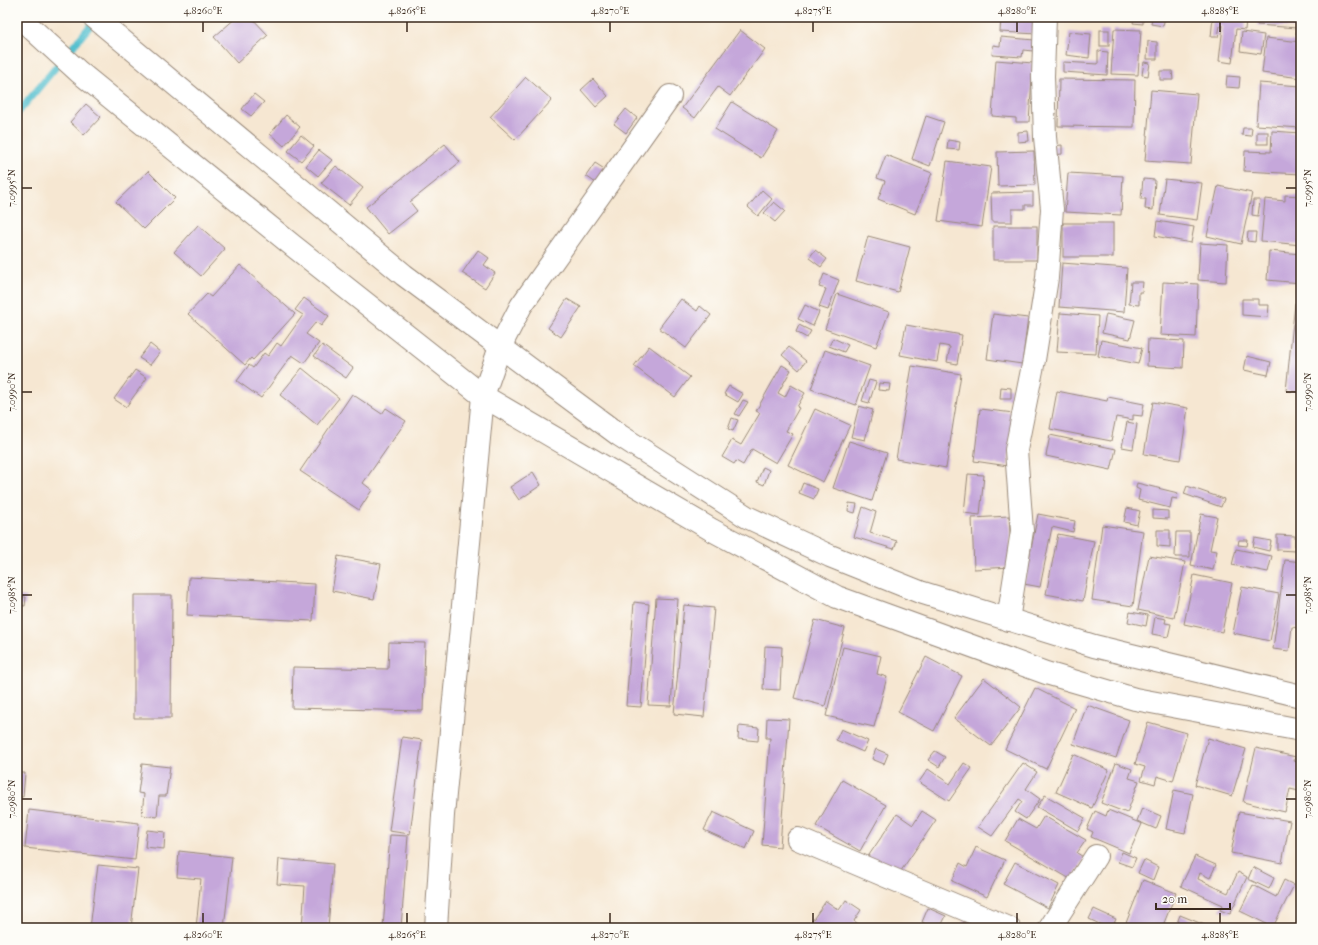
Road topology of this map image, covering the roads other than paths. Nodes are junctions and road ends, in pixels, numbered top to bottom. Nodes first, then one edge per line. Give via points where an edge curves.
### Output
1 (19, 17) edge
2 (94, 17) edge
3 (1045, 17) edge
4 (670, 96) dead end
5 (500, 347) junction
6 (483, 396) junction
7 (1008, 620) junction
8 (1301, 696) edge
9 (1301, 730) edge
10 (798, 839) dead end
11 (1096, 856) dead end
12 (436, 928) edge
13 (1009, 928) edge
14 (1050, 928) edge

1 - 6 main road via 80,72
2 - 5 main road via 404,275
3 - 7 main road via 1045,137 1052,209 1047,278 1016,450 1022,531
4 - 5 main road via 521,306
5 - 6 main road
5 - 7 main road via 619,435 747,517 830,556 920,592
6 - 9 main road via 712,530 837,597 1046,673 1135,699
6 - 12 main road via 443,815
7 - 8 main road via 1094,646
10 - 13 main road
11 - 14 main road

